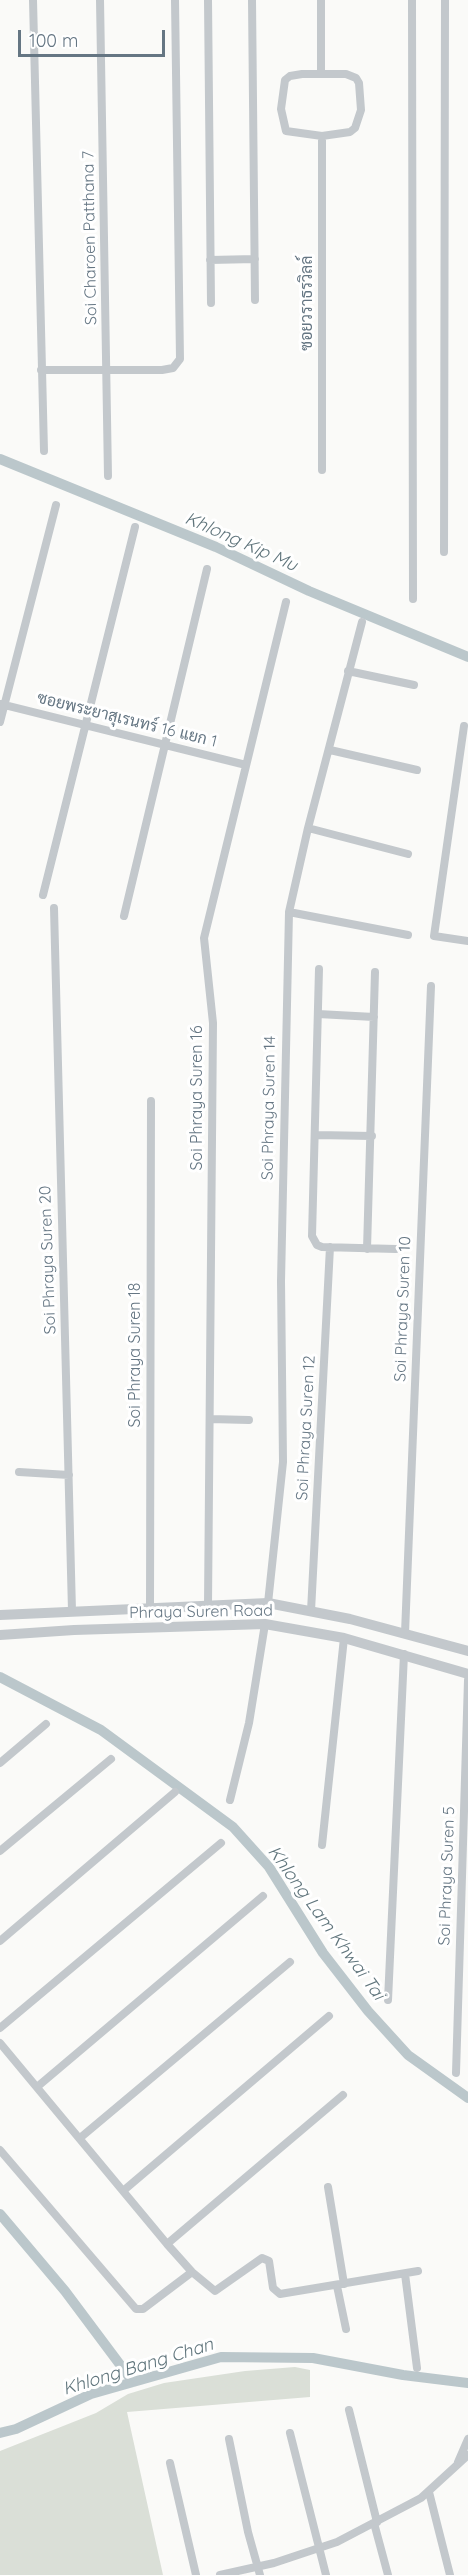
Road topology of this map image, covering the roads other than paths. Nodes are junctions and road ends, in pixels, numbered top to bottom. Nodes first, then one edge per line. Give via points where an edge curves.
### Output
1 (33, 0) edge
2 (100, 0) edge
3 (175, 0) edge
4 (208, 0) edge
5 (252, 0) edge
6 (321, 0) edge
7 (412, 0) edge
8 (445, 0) edge
9 (321, 74) junction
10 (321, 136) junction
11 (255, 259) junction
12 (210, 260) junction
13 (255, 300) dead end
14 (210, 303) dead end
15 (41, 370) junction
16 (108, 370) junction
17 (44, 451) dead end
18 (322, 470) dead end
19 (108, 476) dead end
20 (56, 506) dead end
21 (135, 526) dead end
22 (444, 552) dead end
23 (207, 569) dead end
24 (413, 599) dead end
25 (286, 603) dead end
26 (362, 622) dead end
27 (348, 671) junction
28 (414, 685) dead end
29 (2, 704) edge
30 (0, 722) edge
31 (86, 725) junction
32 (464, 726) dead end
33 (165, 744) junction
34 (330, 750) junction
35 (464, 751) edge
36 (246, 765) junction
37 (417, 770) dead end
38 (308, 828) junction
39 (408, 854) dead end
40 (43, 895) dead end
41 (54, 908) dead end
42 (290, 912) junction
43 (124, 916) dead end
44 (408, 935) dead end
45 (468, 940) edge
46 (319, 969) dead end
47 (375, 972) dead end
48 (431, 986) dead end
49 (318, 1014) junction
50 (374, 1017) junction
51 (151, 1101) dead end
52 (316, 1135) junction
53 (372, 1136) junction
54 (330, 1247) junction
55 (367, 1249) junction
56 (396, 1249) dead end
57 (210, 1419) junction
58 (249, 1420) dead end
59 (19, 1472) dead end
60 (69, 1475) junction
61 (268, 1603) junction
62 (208, 1605) junction
63 (150, 1609) junction
64 (72, 1611) junction
65 (311, 1611) junction
66 (0, 1615) edge
67 (265, 1624) junction
68 (405, 1633) junction
69 (0, 1635) edge
70 (344, 1638) junction
71 (468, 1651) edge
72 (404, 1654) junction
73 (468, 1674) edge
74 (468, 1680) edge
75 (46, 1725) dead end
76 (111, 1759) dead end
77 (0, 1763) edge
78 (175, 1792) dead end
79 (230, 1800) dead end
80 (221, 1843) dead end
81 (322, 1845) dead end
82 (0, 1851) edge
83 (263, 1896) dead end
84 (0, 1941) edge
85 (290, 1962) dead end
86 (388, 2000) dead end
87 (329, 2016) dead end
88 (0, 2028) edge
89 (0, 2043) edge
90 (456, 2073) dead end
91 (37, 2086) junction
92 (343, 2095) dead end
93 (80, 2138) junction
94 (0, 2150) edge
95 (328, 2187) dead end
96 (123, 2191) junction
97 (167, 2244) junction
98 (418, 2271) dead end
99 (192, 2272) junction
100 (405, 2274) junction
101 (341, 2285) junction
102 (346, 2329) dead end
103 (417, 2368) dead end
104 (349, 2410) dead end
105 (290, 2433) dead end
106 (229, 2439) dead end
107 (468, 2439) edge
108 (468, 2455) edge
109 (170, 2463) dead end
110 (457, 2465) junction
111 (429, 2492) junction
112 (375, 2522) junction
113 (319, 2548) junction
114 (259, 2571) edge
115 (196, 2575) edge
116 (220, 2575) edge
117 (326, 2575) edge
118 (388, 2575) edge
119 (450, 2575) edge

1 - 15 street
2 - 16 street, Soi Charoen Patthana 7
3 - 16 street via 180,359 173,368 162,370
4 - 12 street
5 - 11 street
6 - 9 street
7 - 24 street
8 - 22 street
9 - 10 street via 356,78 361,110 359,122 350,132
9 - 10 street via 290,76 285,80 281,109 285,131
10 - 18 street, ซอยวราธรวิลล์
11 - 12 street
11 - 13 street
12 - 14 street
15 - 16 street
15 - 17 street
16 - 19 street, Soi Charoen Patthana 7
20 - 29 street
21 - 31 street
23 - 33 street
25 - 36 street, Soi Phraya Suren 16
26 - 27 street, Soi Phraya Suren 14
27 - 28 street
27 - 34 street, Soi Phraya Suren 14
29 - 30 street
29 - 31 street, ซอยพระยาสุเรนทร์ 16 แยก 1
31 - 33 street, ซอยพระยาสุเรนทร์ 16 แยก 1
31 - 40 street
32 - 35 street
33 - 36 street, ซอยพระยาสุเรนทร์ 16 แยก 1
33 - 43 street
34 - 37 street
34 - 38 street, Soi Phraya Suren 14
35 - 45 street via 434,936
36 - 57 street, Soi Phraya Suren 16 via 203,949 213,1023
38 - 39 street
38 - 42 street, Soi Phraya Suren 14
41 - 60 street, Soi Phraya Suren 20
42 - 44 street
42 - 61 street, Soi Phraya Suren 14 via 281,1281 283,1462
46 - 49 street
47 - 50 street
48 - 68 street, Soi Phraya Suren 10
49 - 50 street
49 - 52 street
50 - 53 street
51 - 63 street, Soi Phraya Suren 18
52 - 53 street
52 - 54 street via 312,1236 317,1245
53 - 55 street
54 - 55 street
54 - 65 street, Soi Phraya Suren 12
55 - 56 street
57 - 58 street
57 - 62 street, Soi Phraya Suren 16
59 - 60 street
60 - 64 street, Soi Phraya Suren 20
61 - 62 street, Phraya Suren Road
61 - 65 street, Phraya Suren Road
62 - 63 street, Phraya Suren Road
63 - 64 street, Phraya Suren Road
64 - 66 street, Phraya Suren Road
65 - 68 street, Phraya Suren Road
67 - 69 street, Phraya Suren Road
67 - 70 street, Phraya Suren Road
67 - 79 street via 247,1732
68 - 71 street, Phraya Suren Road
68 - 72 street
70 - 72 street, Phraya Suren Road
70 - 81 street
72 - 73 street, Phraya Suren Road
72 - 86 street
74 - 90 street, Soi Phraya Suren 5
75 - 77 street
76 - 82 street
78 - 84 street
80 - 88 street
83 - 91 street
85 - 93 street
87 - 96 street
89 - 91 street
91 - 93 street
92 - 97 street
93 - 96 street
94 - 99 street via 136,2309 143,2309
95 - 101 street
96 - 97 street
97 - 99 street
98 - 100 street
99 - 101 street via 219,2291 258,2259 266,2258 273,2288 280,2294
100 - 101 street
100 - 103 street
101 - 102 street
104 - 112 street
105 - 113 street
106 - 114 street
107 - 110 street
108 - 110 street
109 - 115 street
110 - 111 street
111 - 112 street
111 - 119 street
112 - 113 street
112 - 118 street
113 - 114 street
113 - 117 street
114 - 116 street

